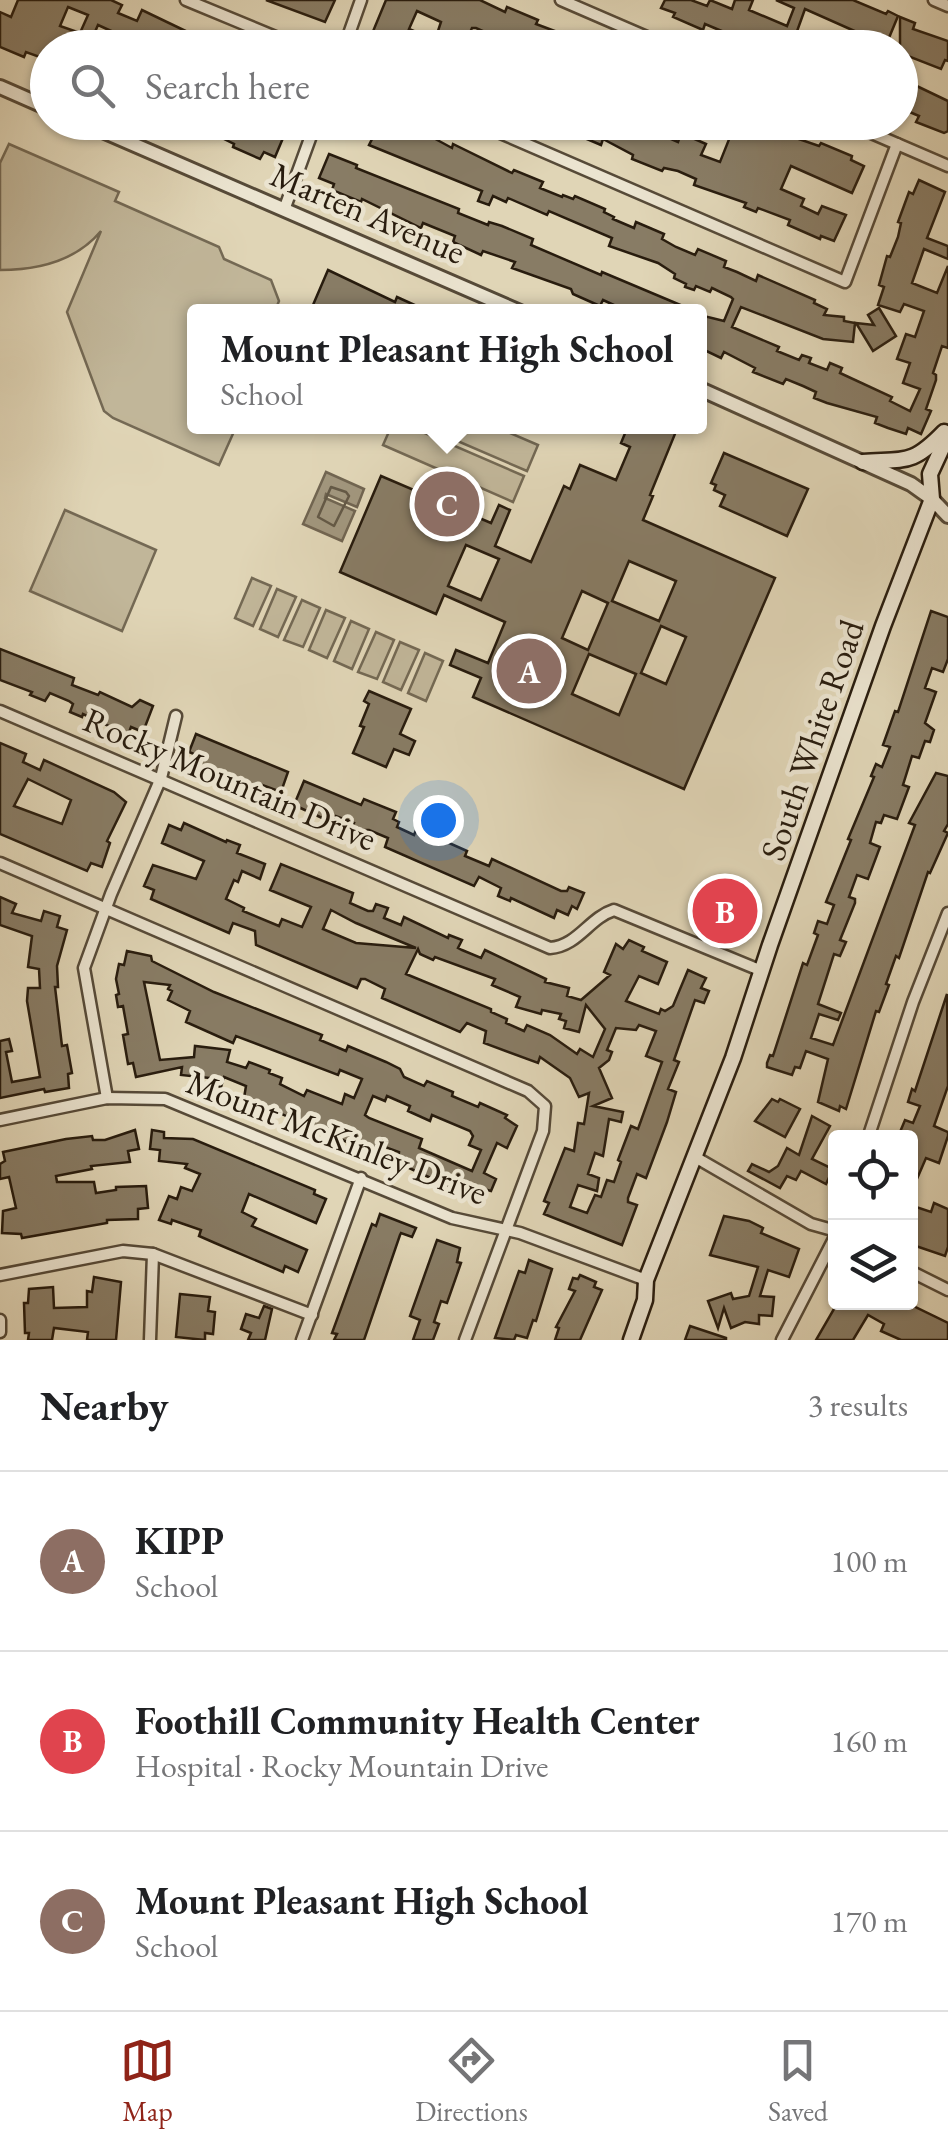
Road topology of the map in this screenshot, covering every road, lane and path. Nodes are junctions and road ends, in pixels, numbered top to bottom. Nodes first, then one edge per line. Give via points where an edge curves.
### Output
1 (186, 0) edge
2 (361, 0) edge
3 (561, 0) edge
4 (934, 0) edge
5 (948, 6) edge
6 (258, 30) edge
7 (350, 30) edge
8 (630, 30) edge
9 (0, 87) edge
10 (30, 100) edge
11 (123, 140) edge
12 (309, 140) edge
13 (517, 140) edge
14 (887, 140) edge
15 (896, 144) junction
16 (948, 166) edge
17 (284, 210) junction
18 (501, 304) edge
19 (707, 392) edge
20 (948, 432) edge
21 (863, 462) junction
22 (948, 487) edge
23 (940, 500) edge
24 (948, 516) edge
25 (0, 712) edge
26 (176, 716) dead end
27 (161, 778) junction
28 (0, 863) edge
29 (106, 908) junction
30 (948, 913) edge
31 (762, 971) junction
32 (108, 1098) junction
33 (0, 1120) edge
34 (871, 1130) edge
35 (695, 1157) junction
36 (361, 1178) junction
37 (506, 1229) junction
38 (828, 1230) edge
39 (828, 1249) edge
40 (154, 1254) junction
41 (0, 1275) edge
42 (918, 1275) edge
43 (646, 1280) junction
44 (948, 1290) edge
45 (312, 1315) junction
46 (0, 1320) edge
47 (0, 1332) edge
48 (150, 1340) edge
49 (302, 1340) edge
50 (465, 1340) edge
51 (630, 1340) edge
52 (782, 1340) edge

1 - 6 street
2 - 7 street
3 - 8 street
4 - 5 street
9 - 10 street
11 - 17 street, Marten Avenue
12 - 17 street
13 - 15 street via 845,282
14 - 15 street
15 - 16 street
17 - 18 street, Marten Avenue
19 - 21 street
20 - 21 main road via 909,460
20 - 23 main road, South White Road via 930,474
21 - 23 street
22 - 23 main road
23 - 24 street
23 - 31 main road, South White Road via 883,626
25 - 27 street, Rocky Mountain Drive
26 - 27 street
27 - 29 street
27 - 31 street, Rocky Mountain Drive via 550,948 572,942 614,910
28 - 29 street
29 - 32 street via 84,968
29 - 37 street via 528,1091 545,1106 543,1130
30 - 34 street
31 - 35 main road, South White Road
32 - 33 street, Mount McKinley Drive
32 - 36 street, Mount McKinley Drive via 165,1099
35 - 38 street
35 - 43 main road, South White Road
36 - 37 street, Mount McKinley Drive via 452,1218
36 - 45 street
37 - 43 street, Mount McKinley Drive
37 - 50 street
39 - 52 street
40 - 41 street via 123,1251
40 - 45 street
40 - 48 street
42 - 44 street
43 - 51 main road, South White Road
45 - 49 street
46 - 47 street

